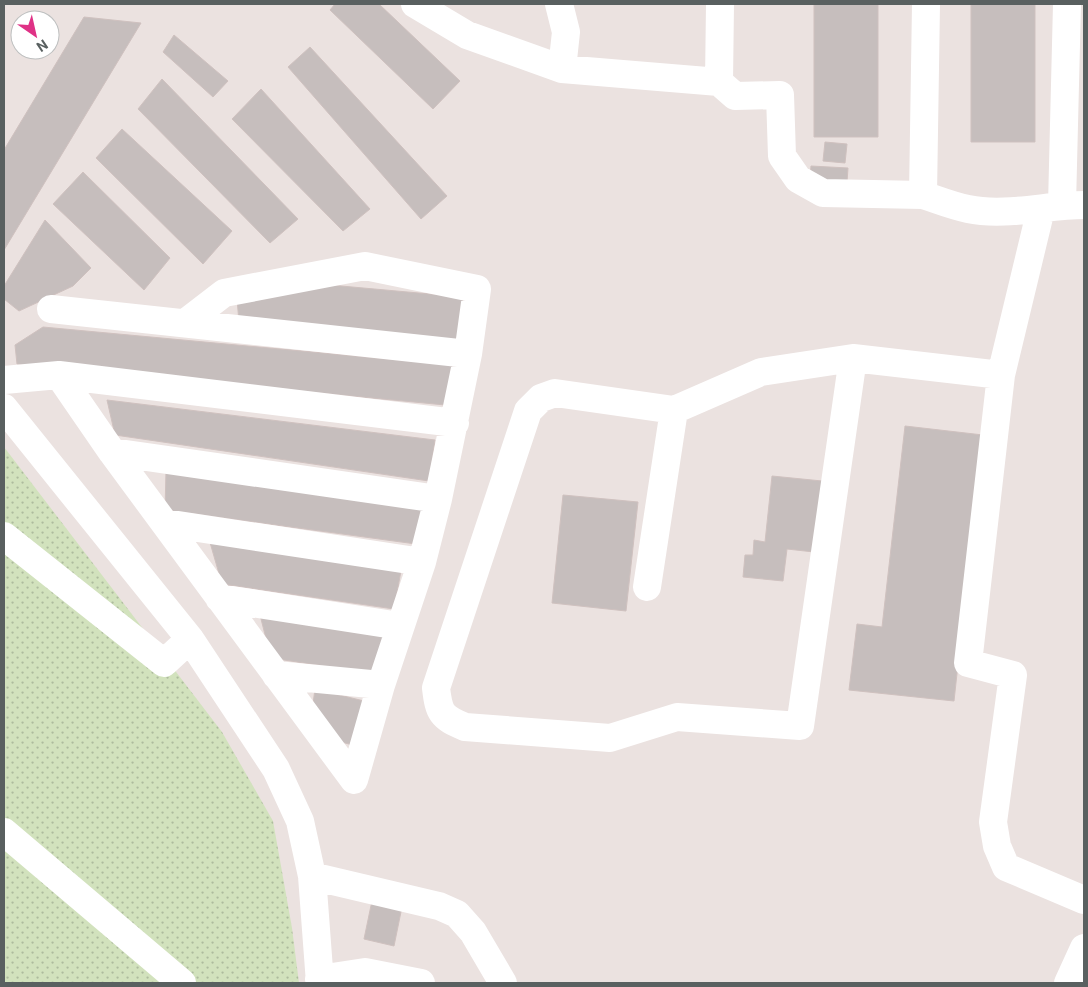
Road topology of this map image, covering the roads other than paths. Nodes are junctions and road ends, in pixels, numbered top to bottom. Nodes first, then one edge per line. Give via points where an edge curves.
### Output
1 (416, 4) edge
2 (559, 4) edge
3 (720, 4) edge
4 (926, 4) edge
5 (1067, 4) edge
6 (562, 69) junction
7 (718, 82) junction
8 (924, 195) junction
9 (1062, 206) edge
10 (51, 309) dead end
11 (185, 323) junction
12 (468, 354) junction
13 (852, 358) junction
14 (59, 375) junction
15 (1002, 375) junction
16 (4, 380) edge
17 (4, 408) edge
18 (674, 410) junction
19 (455, 423) junction
20 (112, 452) junction
21 (438, 499) junction
22 (165, 523) junction
23 (4, 536) edge
24 (422, 562) junction
25 (647, 587) dead end
26 (219, 598) junction
27 (400, 626) junction
28 (190, 639) junction
29 (276, 675) junction
30 (381, 686) junction
31 (4, 832) edge
32 (312, 876) junction
33 (1084, 900) edge
34 (1084, 948) edge
35 (320, 981) edge
36 (182, 983) edge
37 (421, 983) edge
38 (503, 983) edge
39 (1068, 983) edge

1 - 6 street via 467,35
2 - 6 street via 566,32
3 - 7 street
4 - 8 street
5 - 9 street
6 - 7 street
7 - 8 street via 735,96 780,95 782,156 798,179 823,193
8 - 9 street via 969,210 1028,211
9 - 15 street
10 - 11 street
11 - 12 street
11 - 12 street via 224,293 365,266 476,289
12 - 19 street
13 - 15 street
13 - 18 street via 762,372
13 - 18 street via 800,726 677,717 610,738 465,727 446,720 439,708 436,688 528,411 541,398 555,393
14 - 16 street
14 - 19 street
14 - 20 street
15 - 33 street via 968,662 1013,675 994,822 997,846 1006,867
17 - 28 street
18 - 25 street
19 - 21 street
20 - 21 street
20 - 22 street
21 - 24 street
22 - 24 street
22 - 26 street
23 - 28 street via 164,663
24 - 27 street
26 - 27 street
26 - 29 street
27 - 30 street
28 - 32 street via 276,770 300,822
29 - 30 street
29 - 30 street via 354,780
31 - 36 street
32 - 35 street
32 - 38 street via 439,906 457,914 474,932
34 - 39 street
35 - 37 street via 365,972

